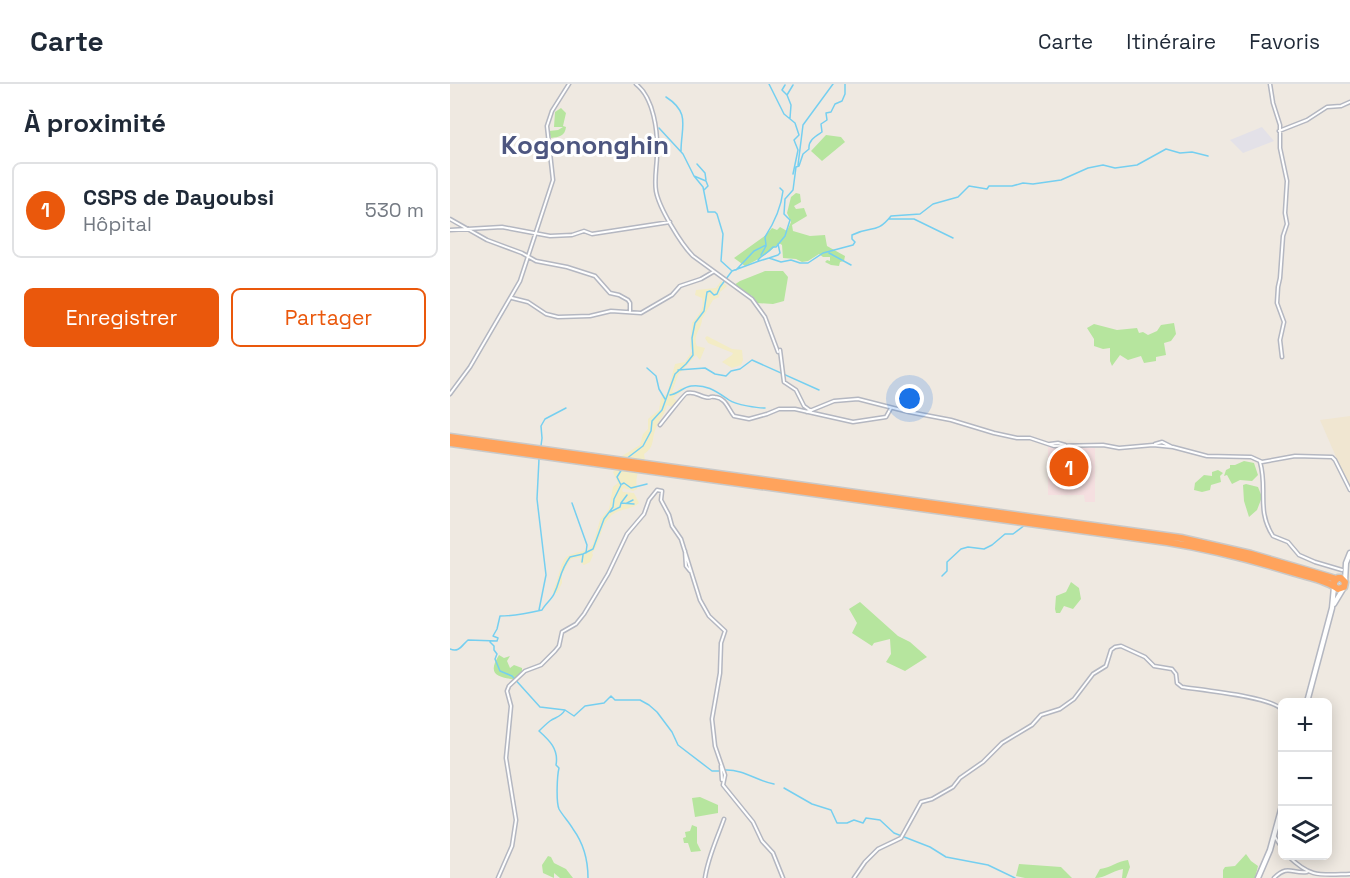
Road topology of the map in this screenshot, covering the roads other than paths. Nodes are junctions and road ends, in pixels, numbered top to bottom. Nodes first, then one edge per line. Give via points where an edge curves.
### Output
1 (569, 84) edge
2 (636, 84) edge
3 (1270, 84) edge
4 (1350, 102) edge
5 (1279, 130) junction
6 (450, 219) edge
7 (670, 222) junction
8 (450, 230) edge
9 (469, 230) junction
10 (536, 234) junction
11 (529, 256) junction
12 (713, 272) junction
13 (512, 298) junction
14 (630, 311) junction
15 (1282, 357) dead end
16 (450, 394) edge
17 (891, 408) junction
18 (812, 411) junction
19 (807, 412) junction
20 (816, 414) junction
21 (660, 425) dead end
22 (450, 437) edge
23 (450, 443) edge
24 (1260, 461) junction
25 (625, 464) junction
26 (1350, 490) edge
27 (1350, 553) edge
28 (1347, 563) junction
29 (1342, 570) junction
30 (1335, 583) junction
31 (1347, 586) edge
32 (1332, 608) junction
33 (1308, 698) edge
34 (1278, 705) edge
35 (724, 819) dead end
36 (1278, 824) edge
37 (1275, 837) junction
38 (1278, 842) edge
39 (1295, 860) edge
40 (1307, 872) junction
41 (1350, 874) edge
42 (498, 878) edge
43 (705, 878) edge
44 (783, 878) edge
45 (855, 878) edge
46 (1258, 878) edge
47 (1274, 878) edge

1 - 10 street via 549,120 553,180
2 - 7 street via 646,94 652,114 657,194
3 - 5 street
4 - 5 street via 1327,107 1307,120
5 - 15 street via 1288,187 1278,287 1278,306 1284,322
6 - 9 street
7 - 10 street via 592,234
7 - 12 street via 689,252
8 - 9 street
9 - 10 street via 502,227
9 - 11 street
10 - 11 street
11 - 13 street
11 - 14 street via 543,264 595,276 610,293 628,300
12 - 14 street via 680,286 645,312
12 - 18 street via 760,309 779,351 784,382 796,390 804,406
13 - 14 street via 558,317
13 - 16 street
17 - 18 street via 858,399 834,401
17 - 20 street via 886,417 853,422
17 - 24 street via 1049,445 1119,448 1162,442 1207,456
18 - 19 street
18 - 20 street
19 - 20 street
19 - 21 street via 779,409 736,418 718,397 688,393
22 - 25 highway
23 - 25 highway
24 - 26 street via 1295,456 1332,457
24 - 29 street via 1263,517 1273,536 1288,542 1299,555
25 - 30 highway via 1181,538 1260,556
27 - 28 street
28 - 29 street
28 - 31 street
29 - 30 street
30 - 31 highway via 1338,589
30 - 31 highway via 1341,578
30 - 32 street
31 - 32 street
32 - 33 street
34 - 45 street via 1182,687 1172,669 1154,666 1145,657 1115,647 1106,666 1093,674 1074,699 1002,743 953,787 921,802 901,838 878,849
35 - 43 street
36 - 37 street
37 - 38 street
37 - 46 street
39 - 40 street
40 - 41 street
40 - 47 street via 1290,869
42 - 44 street via 512,846 516,820 506,758 509,686 525,671 542,665 558,649 562,632 584,614 627,534 657,490 662,490 661,500 685,548 686,566 697,584 699,598 707,614 725,631 712,719 715,746 725,775 723,785 753,822

